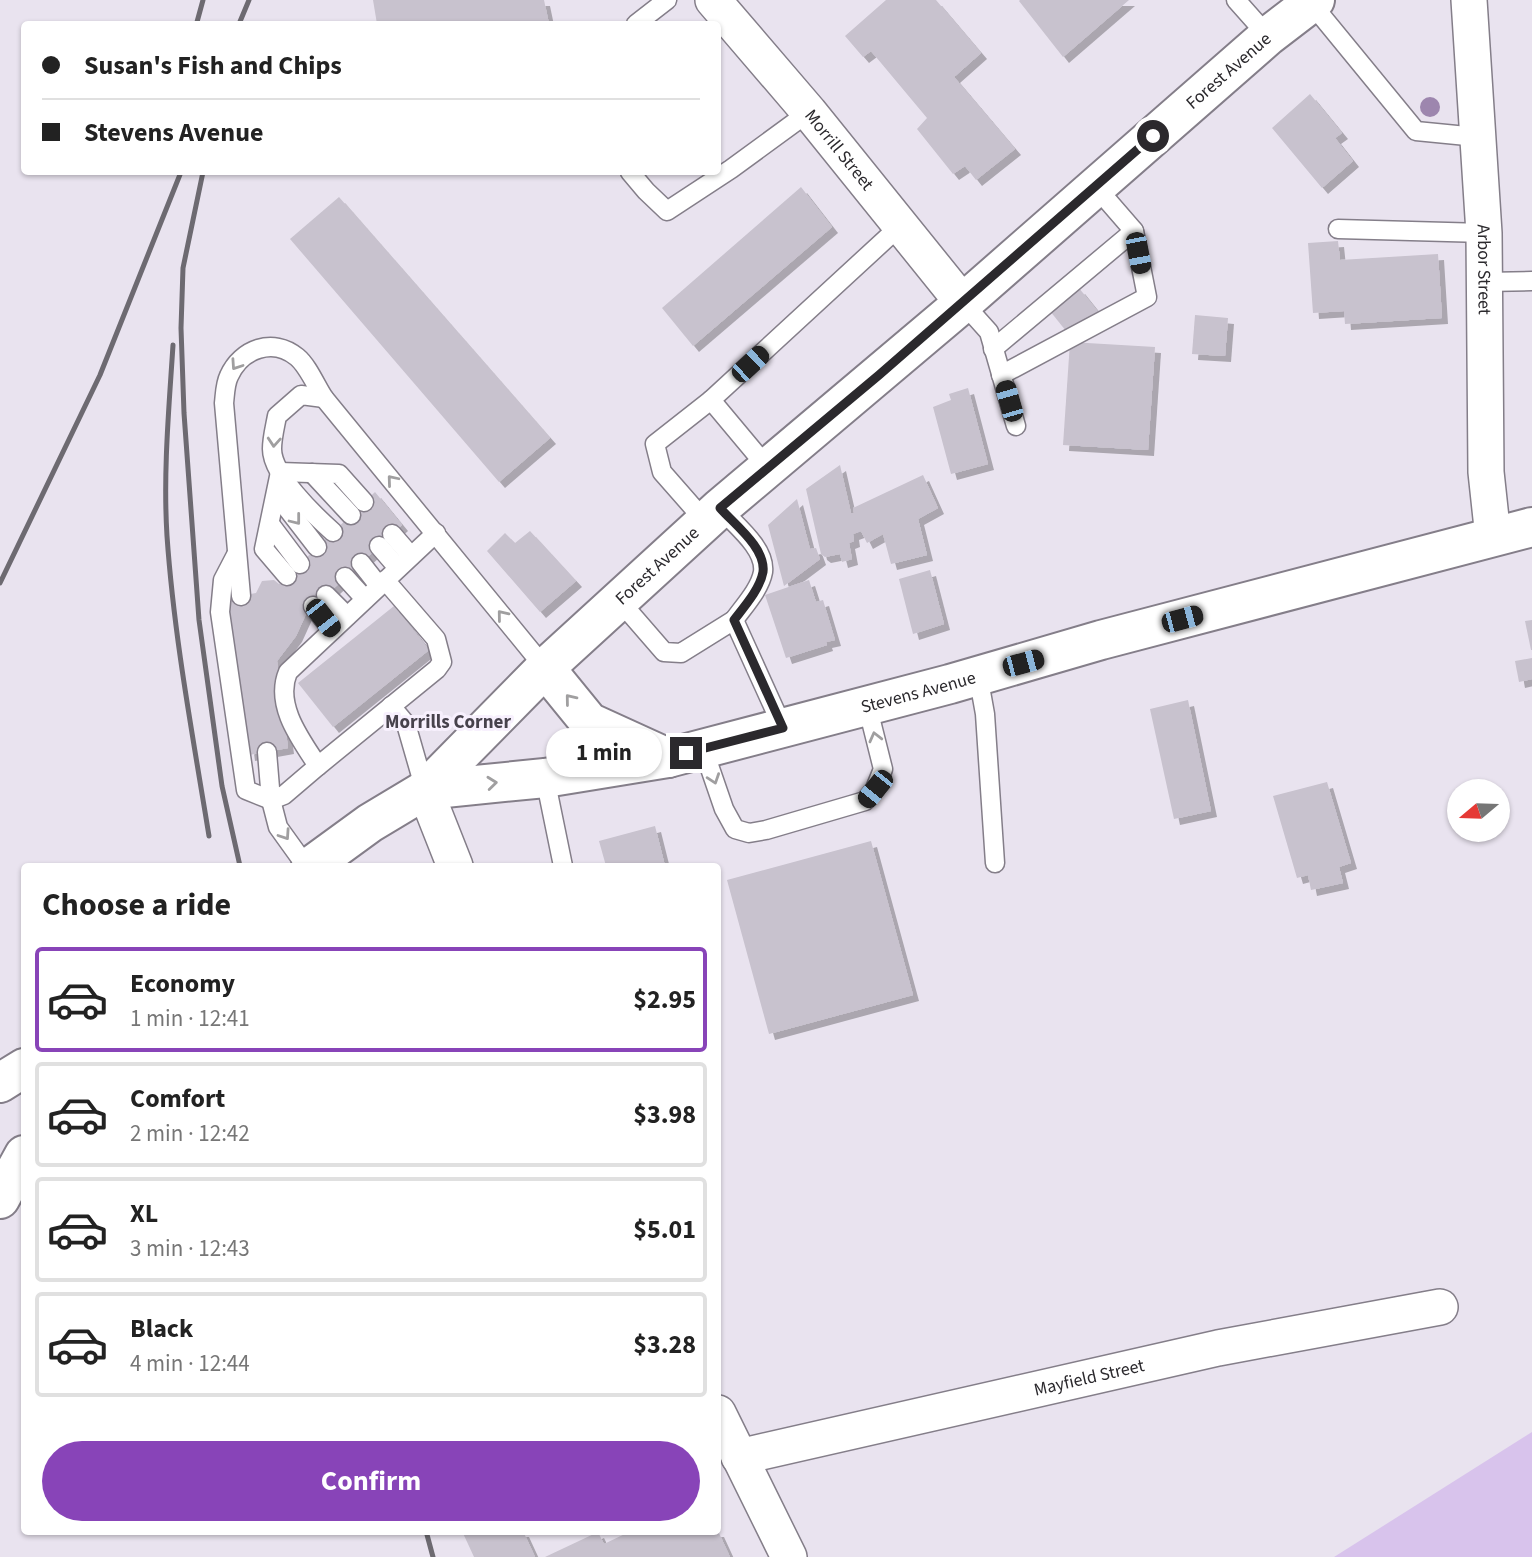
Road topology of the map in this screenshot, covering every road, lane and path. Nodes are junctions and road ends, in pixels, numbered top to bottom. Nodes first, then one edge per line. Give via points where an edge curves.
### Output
1 (667, 0) edge
2 (713, 0) edge
3 (1236, 0) edge
4 (1469, 0) edge
5 (1313, 2) edge
6 (640, 21) edge
7 (1268, 36) junction
8 (809, 112) junction
9 (1477, 137) junction
10 (633, 175) edge
11 (1096, 186) junction
12 (901, 225) junction
13 (1338, 229) dead end
14 (1134, 231) junction
15 (1483, 233) junction
16 (1532, 281) edge
17 (1485, 282) junction
18 (963, 303) junction
19 (993, 349) junction
20 (1001, 375) junction
21 (324, 398) junction
22 (711, 400) junction
23 (1016, 426) dead end
24 (767, 467) junction
25 (280, 472) junction
26 (312, 473) junction
27 (276, 494) junction
28 (364, 502) dead end
29 (713, 514) junction
30 (351, 515) dead end
31 (1532, 527) edge
32 (332, 532) dead end
33 (436, 533) junction
34 (1493, 537) junction
35 (386, 540) dead end
36 (317, 547) dead end
37 (236, 555) junction
38 (405, 562) junction
39 (360, 563) dead end
40 (293, 570) dead end
41 (345, 577) dead end
42 (382, 583) junction
43 (241, 596) dead end
44 (365, 599) junction
45 (618, 599) junction
46 (347, 616) junction
47 (734, 620) junction
48 (332, 630) junction
49 (545, 668) junction
50 (978, 676) junction
51 (867, 705) junction
52 (391, 706) junction
53 (783, 728) junction
54 (267, 752) dead end
55 (686, 753) junction
56 (318, 766) junction
57 (545, 778) junction
58 (425, 790) junction
59 (271, 800) junction
60 (307, 863) edge
61 (313, 863) edge
62 (454, 863) edge
63 (562, 863) edge
64 (995, 863) dead end
65 (21, 1070) edge
66 (0, 1083) edge
67 (1440, 1307) dead end
68 (721, 1419) edge
69 (739, 1457) junction
70 (789, 1557) edge

1 - 6 lane
2 - 8 street, Morrill Street
3 - 7 lane
4 - 9 street, Arbor Street
5 - 7 main road, Forest Avenue
5 - 9 lane via 1416,131
7 - 11 main road, Forest Avenue
8 - 10 lane via 667,211
8 - 12 street, Morrill Street
9 - 15 street, Arbor Street
11 - 14 lane
11 - 18 main road, Forest Avenue
12 - 18 street, Morrill Street
12 - 22 lane
13 - 15 lane
14 - 19 lane
14 - 20 lane via 1147,297
15 - 17 street, Arbor Street
16 - 17 lane
17 - 34 street, Arbor Street via 1486,472
18 - 19 lane via 989,332
18 - 24 main road, Forest Avenue
19 - 20 lane
20 - 23 lane
21 -> 25 lane via 301,395 277,416 272,451
33 -> 21 lane
21 -> 37 lane via 299,358 284,348 262,346 243,355 228,376 224,403
22 - 24 lane
22 - 29 lane via 655,444 662,472
24 - 29 main road, Forest Avenue
25 - 26 lane
25 - 27 lane
25 - 32 lane
26 - 28 lane via 339,474
26 - 30 lane
27 -> 36 lane
27 - 40 lane via 264,549
29 - 45 main road, Forest Avenue
29 - 47 lane via 759,553 763,571
31 - 34 main road, Stevens Avenue
33 - 38 lane
49 -> 33 lane
34 - 50 main road, Stevens Avenue
35 - 38 lane
37 - 43 lane
37 - 59 lane via 223,580 220,612 246,790
38 - 42 lane
39 - 42 lane
41 - 44 lane
42 - 44 lane
42 - 52 lane via 436,639 442,662
44 - 46 lane
45 - 47 lane via 664,652 681,653
45 - 49 main road, Forest Avenue
46 - 48 lane
46 - 48 lane via 320,600
47 - 53 lane
48 - 56 lane via 288,672 284,682 294,729
55 -> 49 main road via 589,722
49 - 58 main road, Forest Avenue
50 - 51 main road, Stevens Avenue
50 - 64 lane via 985,714
51 - 53 main road, Stevens Avenue
55 -> 51 lane via 735,829 749,833 766,830 865,801 875,789 883,769
52 - 56 lane
52 - 58 lane via 406,724
53 - 55 main road, Stevens Avenue
54 - 59 lane
55 - 57 main road, Stevens Avenue
56 - 59 lane via 284,795
58 -> 57 main road, Stevens Avenue
57 - 63 lane
58 - 61 main road
58 - 62 street
59 -> 60 lane via 278,827
65 - 66 main road
67 - 69 street, Mayfield Street via 1218,1348
68 - 69 street
69 - 70 street

